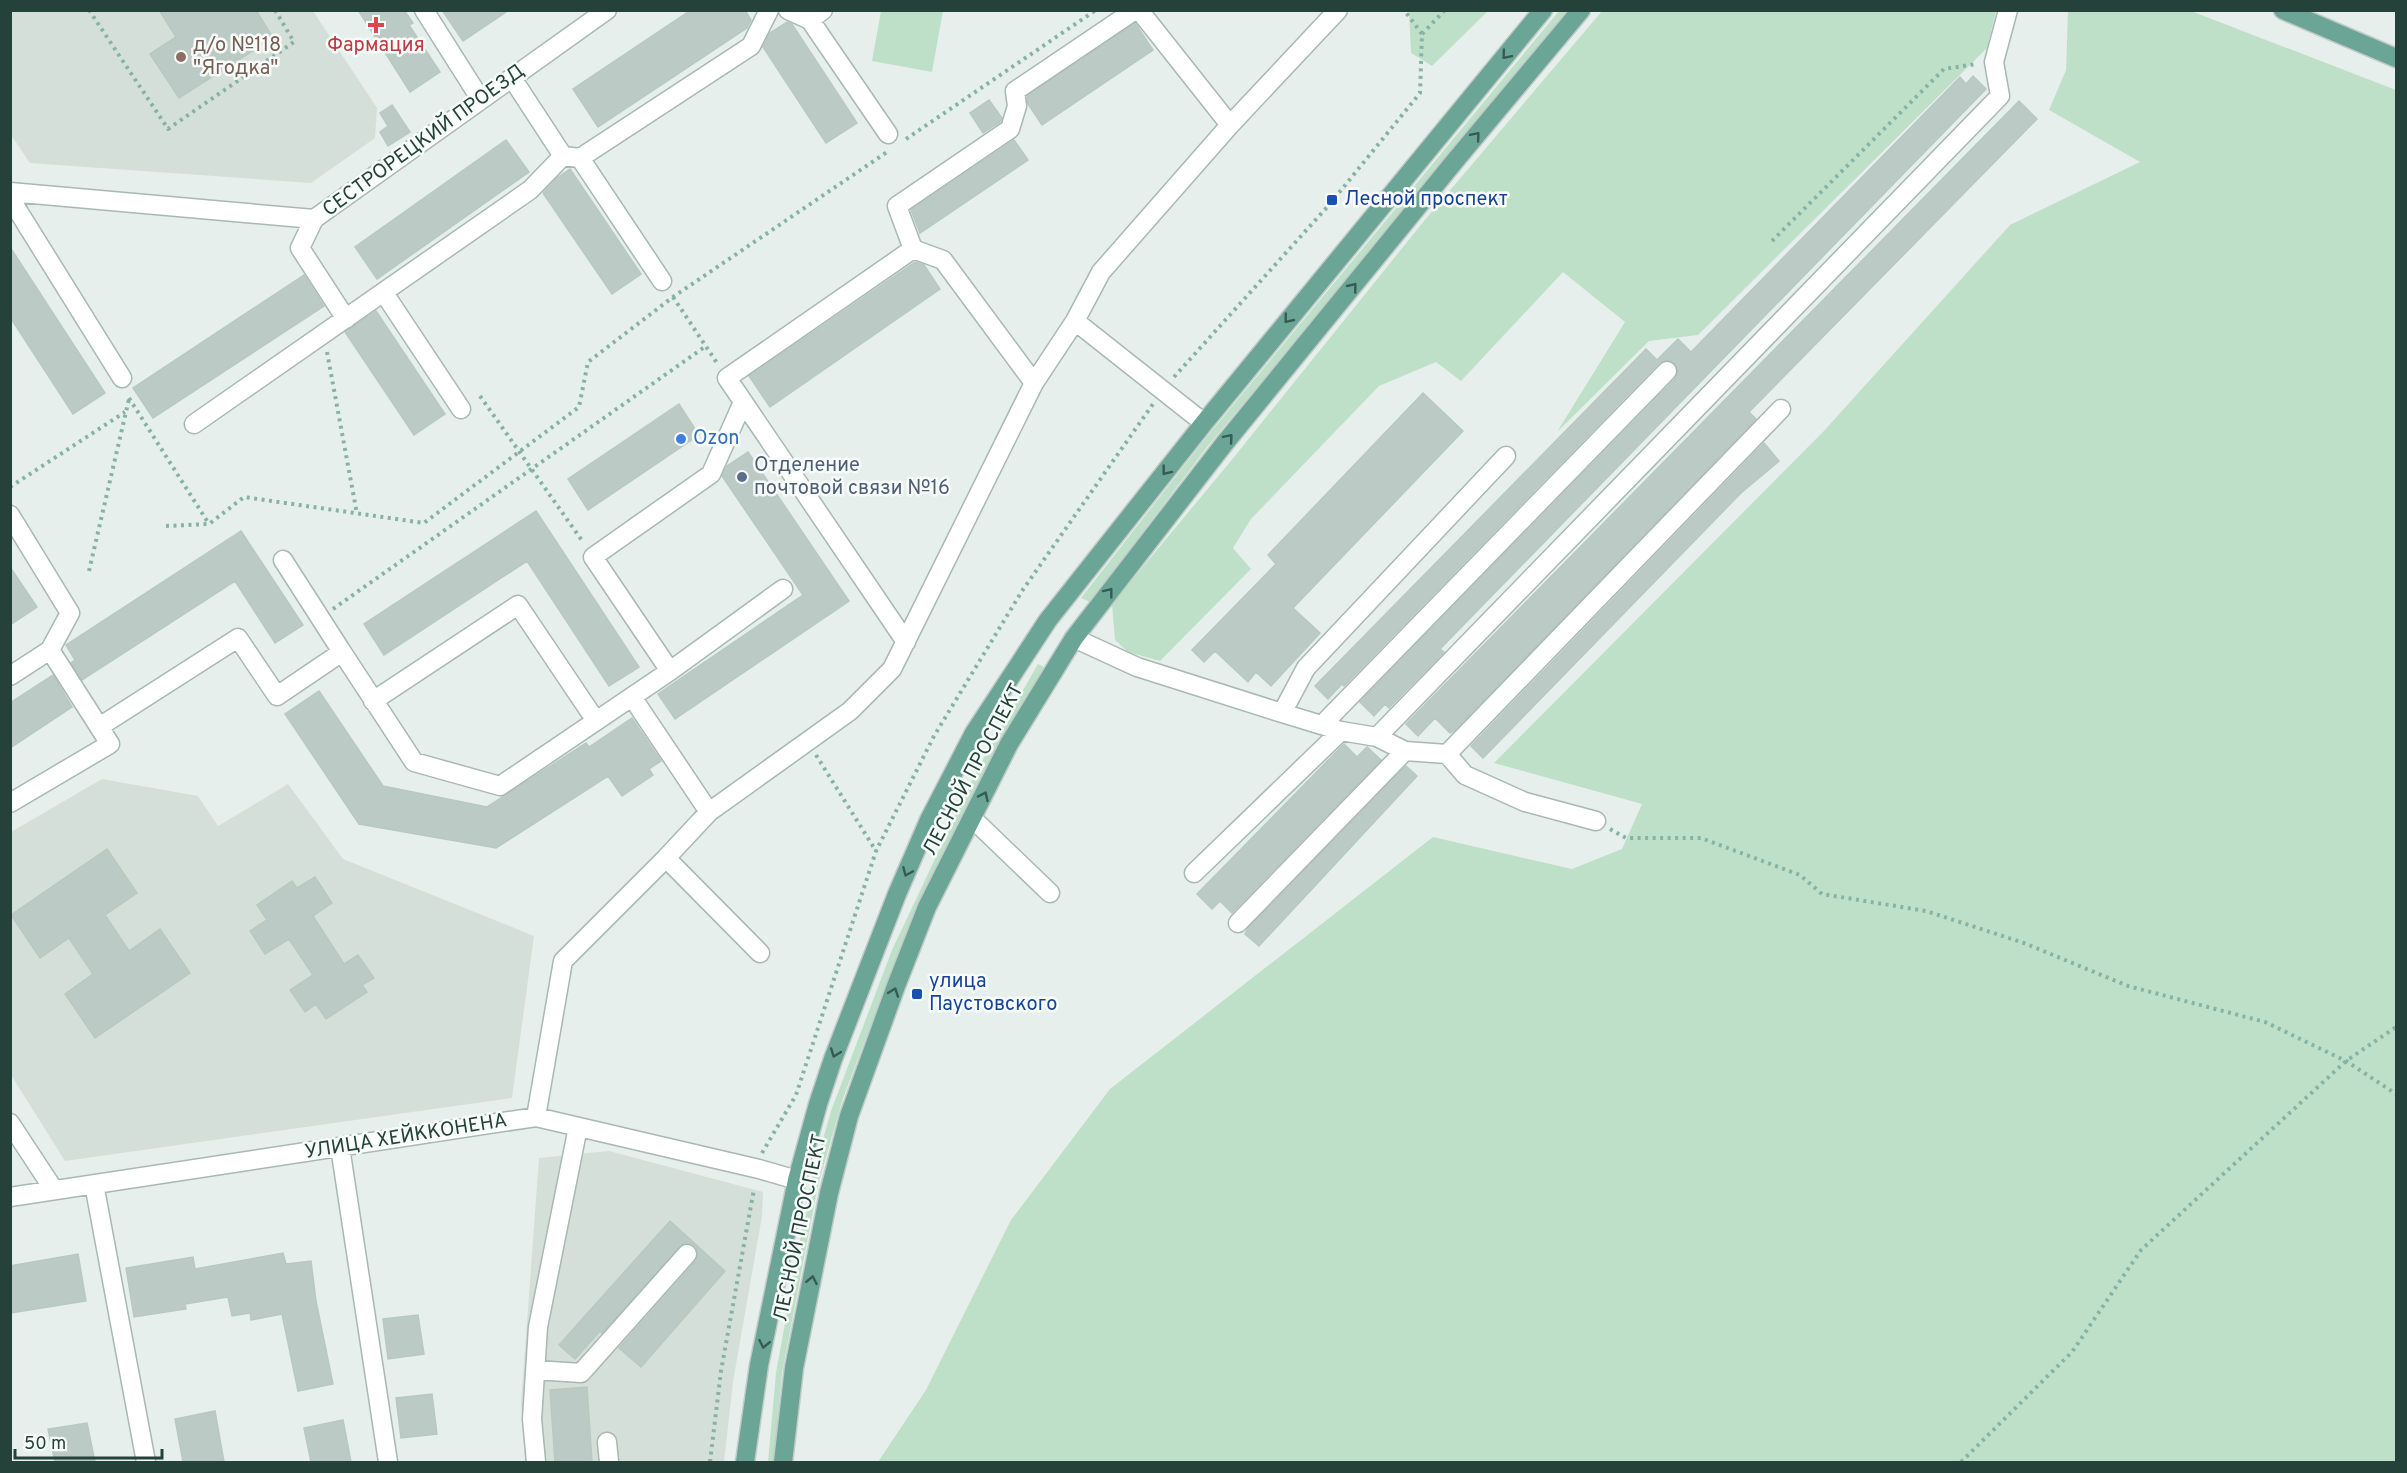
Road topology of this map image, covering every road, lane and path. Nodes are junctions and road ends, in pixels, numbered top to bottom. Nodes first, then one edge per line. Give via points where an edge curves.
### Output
1 (89, 10) edge
2 (275, 10) edge
3 (424, 10) edge
4 (607, 10) edge
5 (769, 10) edge
6 (788, 10) edge
7 (1096, 10) edge
8 (1135, 10) edge
9 (1139, 10) edge
10 (1338, 10) edge
11 (1404, 10) edge
12 (1445, 10) edge
13 (1544, 10) edge
14 (1581, 10) edge
15 (2008, 10) edge
16 (2283, 10) edge
17 (817, 15) edge
18 (2397, 58) edge
19 (1994, 62) junction
20 (512, 78) junction
21 (482, 100) junction
22 (1230, 124) junction
23 (892, 143) junction
24 (572, 157) junction
25 (10, 192) edge
26 (10, 198) edge
27 (314, 219) junction
28 (1772, 241) dead end
29 (913, 249) junction
30 (662, 281) joint
31 (384, 293) junction
32 (673, 297) junction
33 (346, 319) junction
34 (1075, 321) junction
35 (323, 334) junction
36 (706, 346) junction
37 (1667, 371) dead end
38 (122, 378) joint
39 (727, 378) junction
40 (1034, 383) junction
41 (480, 396) dead end
42 (129, 399) junction
43 (743, 402) junction
44 (461, 409) dead end
45 (1781, 409) dead end
46 (125, 412) junction
47 (1204, 423) junction
48 (194, 424) dead end
49 (520, 452) junction
50 (1506, 456) dead end
51 (532, 469) junction
52 (10, 487) edge
53 (357, 514) junction
54 (10, 515) edge
55 (209, 524) junction
56 (166, 526) dead end
57 (594, 557) junction
58 (283, 560) dead end
59 (89, 571) dead end
60 (783, 589) dead end
61 (320, 618) junction
62 (1048, 620) junction
63 (1074, 638) junction
64 (906, 642) junction
65 (50, 650) junction
66 (342, 652) junction
67 (670, 671) junction
68 (10, 676) edge
69 (632, 697) junction
70 (373, 700) junction
71 (1282, 713) junction
72 (596, 721) junction
73 (1322, 725) junction
74 (99, 727) junction
75 (1341, 731) junction
76 (1377, 737) junction
77 (807, 742) junction
78 (1405, 751) junction
79 (1448, 754) junction
80 (10, 803) edge
81 (709, 812) junction
82 (973, 819) junction
83 (1596, 821) joint
84 (876, 851) dead end
85 (666, 858) junction
86 (1194, 873) dead end
87 (1050, 893) dead end
88 (1238, 923) dead end
89 (760, 953) dead end
90 (2397, 1027) edge
91 (2346, 1061) junction
92 (2397, 1094) edge
93 (796, 1095) dead end
94 (536, 1117) junction
95 (10, 1123) edge
96 (578, 1127) junction
97 (340, 1147) junction
98 (762, 1154) dead end
99 (797, 1180) junction
100 (94, 1184) junction
101 (754, 1189) dead end
102 (54, 1190) junction
103 (10, 1197) edge
104 (687, 1254) dead end
105 (536, 1370) junction
106 (608, 1442) dead end
107 (146, 1462) edge
108 (388, 1462) edge
109 (536, 1462) edge
110 (609, 1462) edge
111 (710, 1462) edge
112 (745, 1462) edge
113 (783, 1462) edge
114 (1961, 1462) edge

1 - 2 path via 168,129 294,42
3 - 21 street
4 - 20 street, СЕСТРОРЕЦКИЙ ПРОЕЗД
5 - 24 street via 751,46
6 - 17 street
7 - 23 path
8 - 29 street via 1015,91 1017,106 1010,129 897,206
9 - 22 street
10 - 22 street
11 - 12 path via 1422,34
13 -> 47 main road, ЛЕСНОЙ ПРОСПЕКТ
63 -> 14 main road, ЛЕСНОЙ ПРОСПЕКТ via 1224,444
15 - 19 street
16 - 18 main road
17 - 23 street
19 - 28 path via 1944,69
19 - 76 street via 2000,96
20 - 21 street, СЕСТРОРЕЦКИЙ ПРОЕЗД
20 - 24 street
21 - 27 street, СЕСТРОРЕЦКИЙ ПРОЕЗД
22 - 34 street via 1101,272
23 - 32 path
24 - 30 street
24 - 31 street
25 - 27 street, СЕСТРОРЕЦКИЙ ПРОЕЗД
26 - 38 street
27 - 33 street via 300,248
29 - 39 street
29 - 40 street via 943,260
30 - 32 path
31 - 33 street
31 - 44 street
32 - 36 path
32 - 49 path via 588,362 579,407
33 - 35 street
34 - 40 street
34 - 47 street
35 - 48 street
35 - 53 path
36 - 39 path
36 - 51 path
37 - 73 street
38 - 42 path
39 - 43 street
40 - 64 street
41 - 49 path
42 - 46 path
42 - 55 path
43 - 57 street via 711,474
43 - 64 street
45 - 79 street
46 - 52 path
46 - 59 path
47 -> 62 main road, ЛЕСНОЙ ПРОСПЕКТ
49 - 51 path
49 - 53 path via 424,524
50 - 71 street via 1306,668
51 - 57 path
51 - 61 path
53 - 55 path via 244,496
54 - 65 street via 70,613
55 - 56 path
57 - 67 street
58 - 61 street
60 - 67 street
61 - 66 street
62 - 63 main road
62 -> 99 main road, ЛЕСНОЙ ПРОСПЕКТ via 974,733 929,820 833,1059
63 - 71 street via 1137,667
82 -> 63 main road, ЛЕСНОЙ ПРОСПЕКТ via 1008,744
64 - 77 street via 892,669 850,711
65 - 68 street
65 - 74 street
66 - 70 street
66 - 74 street via 277,696 238,638
67 - 69 street
69 - 72 street
69 - 81 street
70 - 72 street via 414,762 500,786
70 - 72 street via 518,605
71 - 73 street
73 - 75 street
74 - 80 street via 110,744
75 - 76 street
75 - 86 street
76 - 78 street
77 - 81 street
77 - 84 path
78 - 79 street
78 - 88 street
79 - 83 street via 1465,775 1525,802
81 - 85 street
82 - 87 street
113 -> 82 main road, ЛЕСНОЙ ПРОСПЕКТ via 794,1368 829,1193 849,1116 927,907
83 - 91 path via 1626,838 1701,838 1800,875 1822,894 1926,911 2024,943 2128,986 2265,1022
85 - 89 street
85 - 94 street via 563,961
90 - 91 path
91 - 92 path
91 - 114 path via 2142,1250 2072,1352
93 - 98 path
94 - 96 street, УЛИЦА ХЕЙККОНЕНА
94 - 97 street, УЛИЦА ХЕЙККОНЕНА
95 - 102 street
96 - 99 street, УЛИЦА ХЕЙККОНЕНА
96 - 105 street via 538,1327
97 - 100 street, УЛИЦА ХЕЙККОНЕНА
97 - 108 street
99 -> 112 main road, ЛЕСНОЙ ПРОСПЕКТ via 759,1365
100 - 102 street, УЛИЦА ХЕЙККОНЕНА
100 - 107 street
101 - 111 path via 721,1371
102 - 103 street, УЛИЦА ХЕЙККОНЕНА
104 - 105 street via 581,1373
105 - 109 street via 532,1419
106 - 110 street

